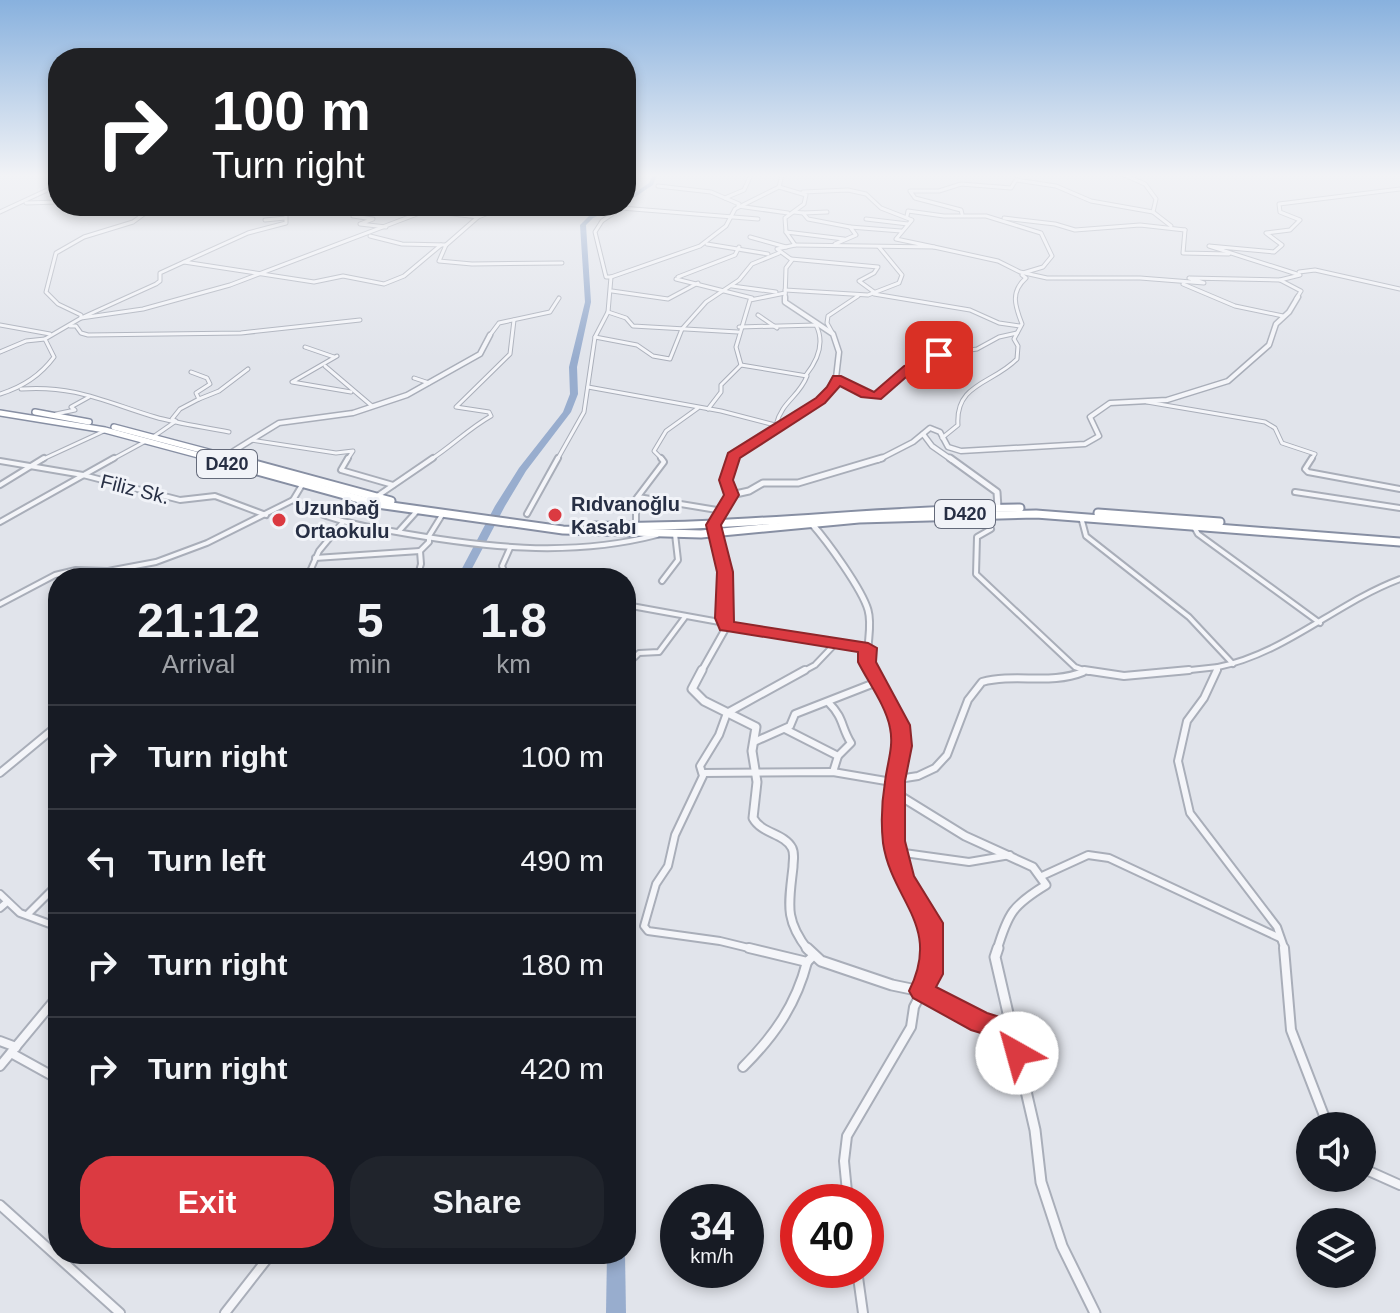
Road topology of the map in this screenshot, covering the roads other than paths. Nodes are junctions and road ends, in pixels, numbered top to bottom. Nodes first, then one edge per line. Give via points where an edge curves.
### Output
1 (86, 236) edge
2 (241, 236) edge
3 (364, 236) edge
4 (373, 236) edge
5 (455, 236) edge
6 (596, 236) edge
7 (718, 236) edge
8 (789, 236) edge
9 (823, 236) edge
10 (853, 236) edge
11 (893, 236) edge
12 (1045, 236) edge
13 (1182, 236) edge
14 (1270, 236) edge
15 (750, 237) dead end
16 (896, 238) joint
17 (846, 239) junction
18 (429, 244) junction
19 (706, 244) junction
20 (444, 245) junction
21 (795, 245) junction
22 (834, 245) junction
23 (739, 247) junction
24 (786, 247) junction
25 (879, 247) junction
26 (934, 247) junction
27 (418, 248) dead end
28 (776, 254) junction
29 (1229, 254) junction
30 (791, 259) junction
31 (184, 262) junction
32 (562, 263) dead end
33 (1011, 266) junction
34 (1299, 272) junction
35 (258, 273) junction
36 (1022, 273) junction
37 (611, 277) junction
38 (1280, 280) junction
39 (1178, 282) junction
40 (698, 283) junction
41 (732, 286) junction
42 (1400, 289) edge
43 (726, 290) junction
44 (612, 291) junction
45 (785, 292) junction
46 (874, 293) junction
47 (859, 295) junction
48 (559, 298) dead end
49 (755, 298) junction
50 (608, 312) junction
51 (758, 315) dead end
52 (1283, 316) junction
53 (81, 318) junction
54 (360, 320) dead end
55 (514, 320) junction
56 (813, 323) junction
57 (0, 325) edge
58 (69, 326) junction
59 (1020, 326) junction
60 (777, 328) junction
61 (682, 329) junction
62 (738, 330) junction
63 (1018, 333) junction
64 (51, 334) junction
65 (833, 334) junction
66 (490, 335) joint
67 (595, 337) junction
68 (45, 339) junction
69 (305, 347) dead end
70 (0, 350) edge
71 (741, 365) junction
72 (324, 366) junction
73 (248, 369) dead end
74 (191, 372) dead end
75 (806, 375) junction
76 (414, 378) dead end
77 (837, 379) junction
78 (429, 383) junction
79 (588, 387) junction
80 (20, 389) junction
81 (351, 392) junction
82 (0, 394) edge
83 (90, 396) junction
84 (199, 399) junction
85 (1147, 402) junction
86 (372, 406) junction
87 (699, 407) junction
88 (708, 409) junction
89 (0, 412) edge
90 (51, 415) junction
91 (172, 419) junction
92 (778, 426) junction
93 (105, 430) junction
94 (229, 432) dead end
95 (923, 434) junction
96 (153, 437) junction
97 (942, 438) junction
98 (250, 440) junction
99 (146, 441) junction
100 (224, 457) junction
101 (0, 461) edge
102 (31, 467) junction
103 (83, 475) junction
104 (0, 485) edge
105 (302, 485) junction
106 (394, 485) junction
107 (1400, 489) edge
108 (1295, 492) dead end
109 (731, 495) junction
110 (638, 497) junction
111 (375, 498) junction
112 (293, 500) junction
113 (998, 508) junction
114 (1400, 508) edge
115 (417, 511) junction
116 (723, 511) junction
117 (454, 514) junction
118 (267, 515) junction
119 (442, 515) junction
120 (1081, 517) junction
121 (529, 520) junction
122 (0, 522) edge
123 (343, 522) junction
124 (812, 524) junction
125 (1194, 526) junction
126 (636, 527) junction
127 (714, 529) junction
128 (991, 529) dead end
129 (398, 532) junction
130 (662, 534) junction
131 (675, 534) junction
132 (432, 536) junction
133 (1400, 540) edge
134 (510, 548) junction
135 (420, 551) junction
136 (315, 558) junction
137 (124, 568) edge
138 (311, 568) edge
139 (420, 568) edge
140 (503, 568) edge
141 (48, 579) edge
142 (1400, 579) edge
143 (662, 581) dead end
144 (0, 604) edge
145 (636, 607) edge
146 (685, 617) junction
147 (1320, 623) junction
148 (726, 624) junction
149 (835, 644) junction
150 (868, 648) junction
151 (636, 656) edge
152 (1233, 665) junction
153 (1218, 667) junction
154 (1083, 672) junction
155 (877, 682) junction
156 (829, 703) junction
157 (727, 713) junction
158 (785, 729) junction
159 (48, 733) edge
160 (754, 742) junction
161 (838, 756) junction
162 (833, 772) junction
163 (0, 773) edge
164 (703, 773) junction
165 (758, 773) junction
166 (895, 781) junction
167 (897, 794) junction
168 (897, 852) junction
169 (1011, 855) junction
170 (1042, 876) junction
171 (0, 894) edge
172 (48, 894) edge
173 (7, 902) junction
174 (0, 908) edge
175 (27, 915) junction
176 (48, 922) edge
177 (1281, 938) junction
178 (810, 959) junction
179 (921, 991) junction
180 (48, 1008) edge
181 (1013, 1031) junction
182 (0, 1041) edge
183 (14, 1050) junction
184 (0, 1066) edge
185 (743, 1067) dead end
186 (48, 1072) edge
187 (1323, 1112) edge
188 (1376, 1174) edge
189 (846, 1184) edge
190 (1400, 1185) edge
191 (0, 1205) edge
192 (48, 1248) edge
193 (66, 1264) edge
194 (263, 1264) edge
195 (860, 1288) edge
196 (120, 1313) edge
197 (225, 1313) edge
198 (863, 1313) edge
199 (1095, 1313) edge

1 - 53 street via 53,256 44,289
2 - 31 street
3 - 35 street
4 - 18 street
5 - 20 street
6 - 37 street via 603,269
7 - 19 street
8 - 21 street
9 - 17 street
10 - 17 street
11 - 16 street
12 - 36 street via 1052,256 1043,267
13 - 29 street via 1183,253
14 - 29 street via 1280,249 1263,253 1209,247
15 - 24 street
16 - 26 street
17 - 22 street
18 - 20 street
18 - 27 street
19 - 23 street
19 - 37 street
20 - 32 street via 439,261
20 - 35 street via 404,276 384,284 343,276 314,282
21 - 22 street
21 - 24 street
22 - 25 street
23 - 28 street
23 - 40 street via 735,255 676,279
24 - 28 street
25 - 26 street
25 - 46 street via 903,278
26 - 33 street
28 - 30 street
28 - 41 street via 752,264
29 - 34 street
30 - 45 street
30 - 46 street via 878,267 859,281
31 - 35 street
31 - 53 street via 160,273 156,284
33 - 36 street
33 - 59 street via 1026,278 1013,291
34 - 38 street
34 - 42 street via 1315,270
35 - 53 street via 143,309
36 - 39 street
37 - 44 street
38 - 39 street via 1192,277 1206,283
38 - 52 street via 1301,291
39 - 52 street via 1235,306
40 - 43 street
40 - 44 street via 668,299
41 - 43 street
41 - 45 street
43 - 49 street
43 - 61 street via 706,302
44 - 50 street
45 - 47 street
45 - 49 street
45 - 56 street via 785,302
46 - 47 street
46 - 59 street via 977,311 999,323
47 - 65 street via 828,316
48 - 55 street via 550,312
49 - 62 street
50 - 61 street via 633,326
50 - 67 street
51 - 60 street
52 - 85 street via 1271,343 1228,381
53 - 58 street
54 - 58 street via 227,334 88,335
55 - 66 street via 495,325
55 - 106 street via 510,354 456,407 491,416
56 - 60 street
56 - 65 street
56 - 75 street via 822,337
57 - 64 street
58 - 64 street
59 - 63 street
60 - 62 street
61 - 62 street
61 - 67 street via 667,360 637,345
62 - 71 street
63 - 77 street via 908,368 876,396
63 - 97 street via 1016,362 963,398 958,425
64 - 68 street
65 - 77 street
66 - 78 street via 480,354
67 - 79 street
68 - 70 street
68 - 80 street via 54,357
69 - 72 street via 336,356
71 - 75 street
71 - 88 street via 723,382
72 - 81 street
72 - 81 street via 292,382
73 - 84 street
74 - 84 street via 210,381 196,393
75 - 92 street via 780,408
76 - 78 street
77 - 92 street via 820,401
78 - 86 street
79 - 87 street
79 - 121 street via 581,419 526,511
80 - 82 street
80 - 83 street via 50,387
81 - 86 street
83 - 90 street via 71,407 75,410
83 - 91 street
84 - 91 street
85 - 97 street via 1110,403 1096,410 1090,421 1099,436 1085,444 961,451 948,447
85 - 107 street via 1265,422 1282,443 1315,454 1308,472
86 - 98 street via 279,423
87 - 88 street
87 - 110 street via 677,420 656,443 654,451 664,462
88 - 92 street
89 - 90 highway
89 - 93 highway, D420
90 - 96 highway
91 - 94 street
91 - 96 street via 176,421
92 - 109 street via 733,456 726,480
93 - 99 highway, D420
93 - 102 street
95 - 97 street via 933,428
95 - 109 street via 875,462 798,483 763,483
95 - 113 street via 997,492
96 - 100 highway
98 - 100 street
98 - 106 street via 353,451 341,470
99 - 103 street
99 - 105 highway, D420
100 - 111 highway
101 - 102 street, Filiz Sk.
102 - 103 street, Filiz Sk.
102 - 104 street
103 - 118 street, Filiz Sk. via 180,500 215,496
103 - 122 street
105 - 112 street
105 - 115 highway, D420
106 - 111 street
108 - 114 street
109 - 116 street
110 - 116 street
110 - 126 street
111 - 117 highway
112 - 118 street
112 - 123 street via 298,507
113 - 127 highway, D420 via 900,511
113 - 133 highway, D420
115 - 119 highway, D420
115 - 129 street
116 - 127 street
117 - 119 highway, D420
117 - 121 highway, D420
118 - 137 street via 156,562
119 - 132 street
120 - 124 highway, D420 via 974,514
120 - 125 highway, D420
120 - 152 street via 1086,536 1189,617
121 - 126 highway, D420
121 - 130 highway, D420
123 - 129 street
123 - 136 street
124 - 127 highway, D420
124 - 150 street via 864,601
125 - 133 highway, D420
125 - 147 street
126 - 127 highway, D420
127 - 131 highway, D420
127 - 148 street via 725,572
128 - 154 street via 977,537 976,574
129 - 132 street
130 - 131 highway, D420
130 - 134 street via 566,549
131 - 143 street via 678,560
132 - 134 street
132 - 135 street
134 - 140 street
135 - 136 street
135 - 139 street
136 - 138 street
141 - 144 street
142 - 147 street via 1369,591
145 - 146 street
146 - 148 street
146 - 151 street via 659,652
147 - 152 street via 1268,653
148 - 149 street
148 - 157 street via 692,689
149 - 150 street
149 - 157 street via 815,665
150 - 155 street via 867,662
152 - 153 street
153 - 154 street
153 - 177 street via 1187,721 1178,761 1183,791 1190,813
154 - 166 street via 1062,678 1010,675 982,682 941,763
155 - 156 street
155 - 166 street via 900,725
156 - 158 street via 795,714
156 - 161 street via 844,719 851,743
157 - 160 street via 756,727
157 - 164 street via 700,766
158 - 160 street
158 - 161 street
159 - 163 street
160 - 165 street
161 - 162 street
162 - 165 street
162 - 166 street
164 - 165 street
164 - 178 street via 644,926 648,931
165 - 178 street via 754,822 792,845 788,913
166 - 167 street
167 - 168 street via 892,817
167 - 169 street via 965,836
168 - 169 street via 955,860
168 - 179 street via 903,877 931,923 931,974
169 - 170 street
170 - 177 street via 1088,855 1109,858
170 - 181 street via 1046,885 1021,900 998,939 998,979
171 - 173 street
172 - 175 street
173 - 174 street
173 - 175 street
175 - 176 street
177 - 187 street via 1291,1030
178 - 179 street
178 - 185 street via 785,1019
179 - 181 street via 980,1022
179 - 189 street via 911,1027 847,1136
180 - 183 street
181 - 199 street via 1041,1182 1062,1246
182 - 183 street
183 - 184 street
183 - 186 street
188 - 190 street
191 - 192 street
193 - 196 street
194 - 197 street
195 - 198 street

